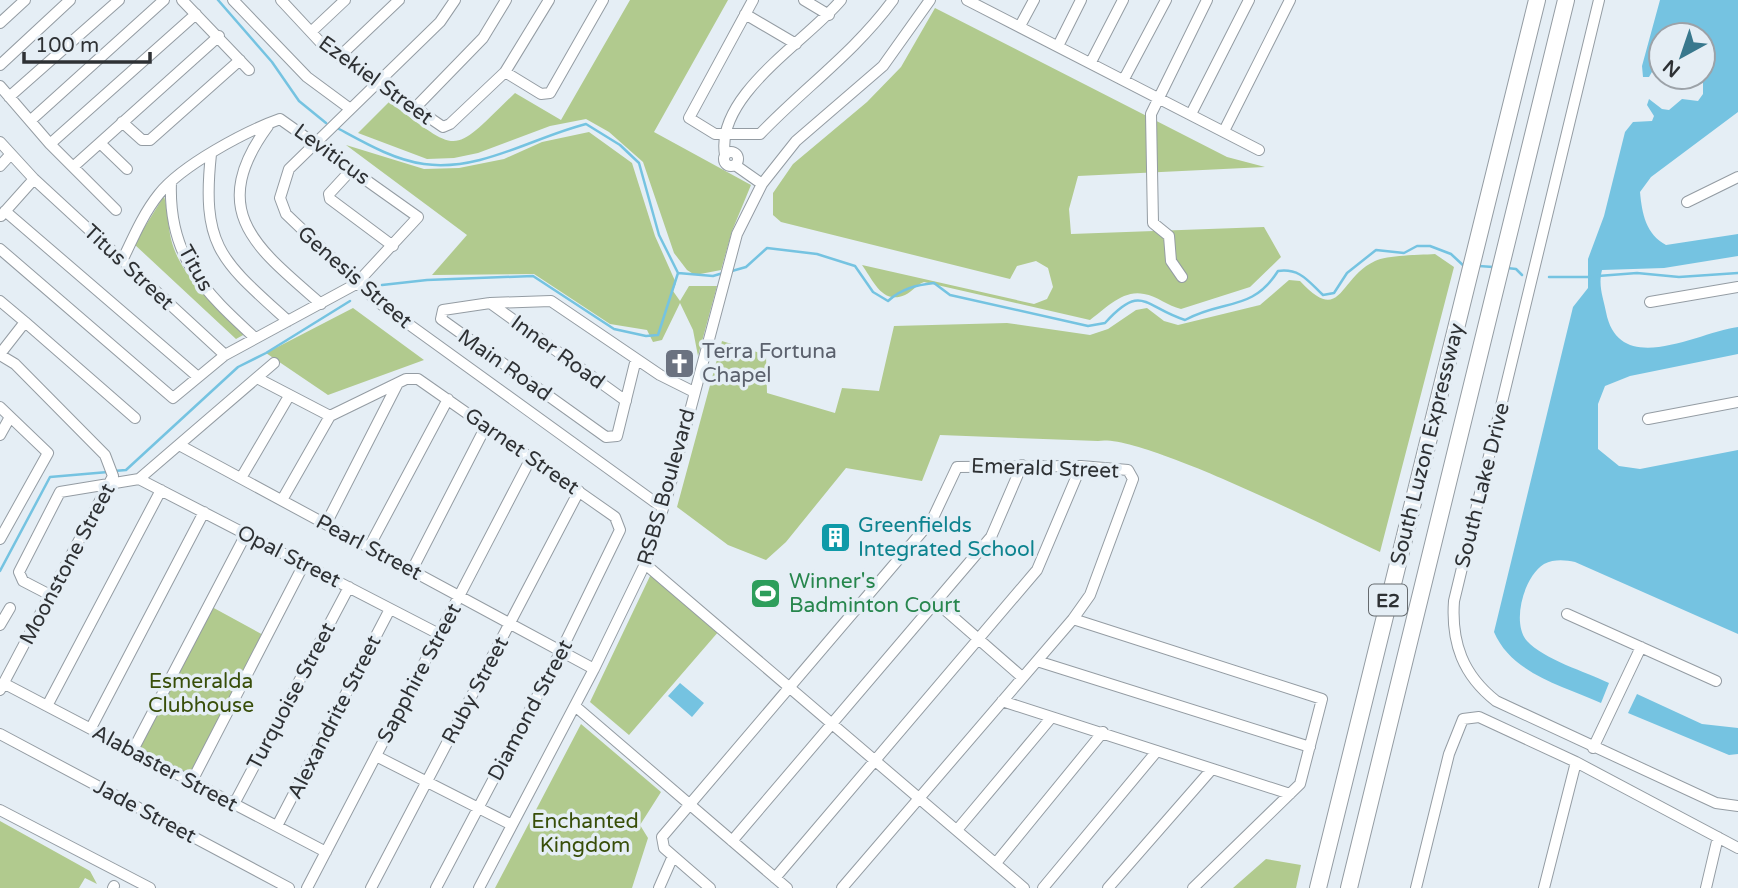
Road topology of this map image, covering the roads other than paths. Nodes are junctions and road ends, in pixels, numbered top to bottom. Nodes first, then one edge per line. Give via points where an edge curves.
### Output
1 (24, 0) edge
2 (70, 0) edge
3 (119, 0) edge
4 (164, 0) edge
5 (183, 0) edge
6 (233, 0) edge
7 (281, 0) edge
8 (327, 0) edge
9 (345, 0) edge
10 (399, 0) edge
11 (455, 0) edge
12 (506, 0) edge
13 (549, 0) edge
14 (603, 0) edge
15 (753, 0) edge
16 (804, 0) edge
17 (841, 0) edge
18 (930, 0) edge
19 (967, 0) edge
20 (1034, 0) edge
21 (1081, 0) edge
22 (1123, 0) edge
23 (1166, 0) edge
24 (1207, 0) edge
25 (1249, 0) edge
26 (1290, 0) edge
27 (1537, 0) edge
28 (1566, 0) edge
29 (1599, 0) edge
30 (891, 1) edge
31 (986, 4) edge
32 (335, 9) junction
33 (196, 14) junction
34 (745, 14) junction
35 (829, 15) junction
36 (0, 23) edge
37 (1020, 26) junction
38 (311, 32) junction
39 (219, 36) junction
40 (796, 44) junction
41 (1058, 46) junction
42 (339, 57) junction
43 (240, 60) junction
44 (1091, 62) junction
45 (0, 65) edge
46 (249, 70) dead end
47 (505, 72) junction
48 (1125, 79) junction
49 (377, 82) junction
50 (0, 86) edge
51 (1158, 96) junction
52 (9, 97) junction
53 (349, 108) junction
54 (414, 108) junction
55 (1191, 114) junction
56 (30, 121) junction
57 (122, 122) junction
58 (271, 122) junction
59 (1224, 131) junction
60 (728, 132) junction
61 (316, 141) junction
62 (0, 142) edge
63 (100, 142) junction
64 (50, 144) junction
65 (1259, 149) dead end
66 (11, 154) junction
67 (211, 154) junction
68 (0, 166) edge
69 (73, 167) junction
70 (127, 169) dead end
71 (352, 169) junction
72 (1738, 177) edge
73 (34, 179) junction
74 (764, 181) junction
75 (171, 182) junction
76 (1687, 202) dead end
77 (116, 210) dead end
78 (2, 214) edge
79 (393, 246) junction
80 (0, 249) edge
81 (122, 261) junction
82 (1182, 278) dead end
83 (356, 284) junction
84 (1738, 287) edge
85 (0, 301) edge
86 (1650, 302) dead end
87 (491, 303) junction
88 (321, 304) junction
89 (288, 321) junction
90 (25, 322) junction
91 (255, 338) junction
92 (0, 354) edge
93 (225, 355) junction
94 (636, 359) junction
95 (274, 363) dead end
96 (198, 377) junction
97 (257, 378) junction
98 (398, 383) junction
99 (694, 392) junction
100 (289, 396) junction
101 (448, 399) junction
102 (626, 401) junction
103 (1738, 402) edge
104 (0, 407) edge
105 (10, 416) junction
106 (330, 416) junction
107 (135, 418) dead end
108 (1648, 419) dead end
109 (486, 426) junction
110 (0, 435) edge
111 (181, 446) junction
112 (531, 458) junction
113 (1022, 465) junction
114 (1080, 466) junction
115 (241, 478) junction
116 (139, 479) junction
117 (109, 483) junction
118 (161, 490) junction
119 (579, 491) junction
120 (282, 500) junction
121 (663, 508) junction
122 (204, 512) junction
123 (326, 524) junction
124 (620, 530) joint
125 (246, 534) junction
126 (0, 539) edge
127 (369, 547) junction
128 (304, 564) junction
129 (645, 564) junction
130 (412, 570) junction
131 (349, 587) junction
132 (50, 595) junction
133 (459, 596) junction
134 (936, 602) junction
135 (10, 608) dead end
136 (390, 609) junction
137 (1567, 614) dead end
138 (1073, 619) junction
139 (510, 623) junction
140 (0, 625) edge
141 (439, 634) junction
142 (978, 639) junction
143 (1641, 647) junction
144 (561, 651) junction
145 (1037, 661) junction
146 (594, 669) junction
147 (1022, 677) junction
148 (1716, 681) dead end
149 (3, 687) edge
150 (790, 687) junction
151 (1002, 701) junction
152 (47, 706) junction
153 (575, 706) junction
154 (1051, 718) junction
155 (833, 723) junction
156 (91, 728) junction
157 (1103, 732) junction
158 (0, 734) edge
159 (1310, 747) junction
160 (1593, 748) junction
161 (133, 750) junction
162 (1157, 751) junction
163 (376, 755) junction
164 (876, 761) junction
165 (1576, 762) junction
166 (1212, 769) junction
167 (192, 781) junction
168 (427, 782) junction
169 (1290, 794) junction
170 (919, 798) junction
171 (234, 804) junction
172 (689, 805) junction
173 (1738, 806) edge
174 (478, 808) junction
175 (0, 810) edge
176 (512, 825) junction
177 (277, 826) junction
178 (957, 830) junction
179 (1718, 837) junction
180 (732, 841) junction
181 (1738, 848) edge
182 (326, 852) junction
183 (673, 856) junction
184 (996, 863) junction
185 (775, 878) junction
186 (150, 888) edge
187 (289, 888) edge
188 (307, 888) edge
189 (371, 888) edge
190 (436, 888) edge
191 (479, 888) edge
192 (659, 888) edge
193 (710, 888) edge
194 (787, 888) edge
195 (842, 888) edge
196 (1024, 888) edge
197 (1043, 888) edge
198 (1108, 888) edge
199 (1193, 888) edge
200 (1318, 888) edge
201 (1349, 888) edge
202 (1416, 888) edge
203 (1544, 888) edge
204 (1706, 888) edge

1 - 36 street
2 - 45 street
3 - 52 street
4 - 56 street
5 - 33 street
6 - 53 street via 307,77
7 - 38 street, Ezekiel Street
8 - 32 street
9 - 32 street
10 - 42 street
11 - 49 street, Genesis Street via 440,22
12 - 54 street via 483,38
13 - 47 street
14 - 47 street via 550,93 541,94
15 - 34 street
16 - 35 street
17 - 35 street
18 - 74 street, RSBS Boulevard via 883,66 796,141
19 - 31 street
20 - 37 street
21 - 41 street
22 - 44 street
23 - 48 street
24 - 51 street
25 - 55 street
26 - 59 street
27 - 200 highway, South Luzon Expressway / E2
28 - 201 highway, South Luzon Expressway / E2
29 - 160 street, South Lake Drive via 1452,619 1465,668 1483,691
30 - 60 street via 855,46 760,134
31 - 37 street
32 - 38 street
33 - 39 street
33 - 64 street
34 - 40 street
34 - 60 street via 689,118 715,134
35 - 40 street
37 - 41 street
38 - 42 street, Ezekiel Street
39 - 43 street
39 - 57 street
40 - 60 street via 755,79
41 - 44 street
42 - 49 street, Ezekiel Street
43 - 46 street
43 - 57 street via 150,140 142,140
44 - 48 street
47 - 54 street, Ezekiel Street via 443,127
48 - 51 street
49 - 53 street, Genesis Street
49 - 54 street, Ezekiel Street
50 - 52 street
51 - 55 street
51 - 82 street via 1152,114 1153,223 1169,236 1171,261
52 - 56 street
53 - 61 street, Genesis Street
55 - 59 street
56 - 64 street
57 - 63 street
58 - 61 street, Leviticus via 284,120
58 - 67 street, Leviticus
58 - 88 street via 242,170 241,203 247,230 261,252
59 - 65 street
60 - 74 street via 733,158
61 - 71 street, Leviticus
61 - 83 street, Genesis Street via 289,169 280,198 296,227
62 - 66 street, Titus Street
63 - 69 street
63 - 70 street
64 - 69 street
66 - 68 street
66 - 73 street, Titus Street
67 - 75 street, Leviticus
67 - 89 street via 206,198 210,227 240,277
69 - 77 street
71 - 79 street via 329,194 330,199
71 - 79 street, Leviticus via 418,215
72 - 76 street
73 - 78 street
73 - 81 street, Titus Street
74 - 99 street, RSBS Boulevard via 737,233
75 - 81 street, Leviticus via 143,217
75 - 91 street, Titus via 173,218 194,275
78 - 96 street
79 - 83 street, Leviticus
80 - 96 street, Leviticus via 173,398
81 - 93 street, Titus Street
83 - 88 street, Leviticus
83 - 121 street, Genesis Street via 588,455 600,470
84 - 86 street
85 - 90 street
87 - 94 street, Main Road via 551,301
87 - 102 street, Inner Road
87 - 102 street, Main Road via 443,310 441,319 606,437 617,436
88 - 89 street, Leviticus
89 - 91 street, Leviticus
90 - 92 street
90 - 107 street
91 - 93 street, Leviticus
92 - 117 street, Moonstone Street via 106,454 113,476
93 - 96 street, Leviticus
94 - 99 street, Main Road
94 - 102 street, Main Road
95 - 97 street
97 - 100 street
97 - 111 street
98 - 101 street, Garnet Street via 418,379
98 - 106 street
98 - 123 street
99 - 121 street, RSBS Boulevard
100 - 106 street
100 - 115 street
101 - 109 street, Garnet Street
101 - 127 street
103 - 108 street
104 - 105 street
105 - 110 street
105 - 126 street via 48,453
106 - 120 street
109 - 112 street, Garnet Street
109 - 130 street
111 - 115 street, Pearl Street
111 - 116 street
112 - 119 street, Garnet Street
112 - 133 street, Sapphire Street
113 - 114 street, Emerald Street
113 - 134 street via 991,537
113 - 150 street, Emerald Street via 957,467 932,520
114 - 138 street, Emerald Street via 1128,470 1133,479 1090,595
114 - 142 street via 1037,570
115 - 120 street, Pearl Street
116 - 117 street
116 - 118 street, Opal Street
117 - 132 street, Moonstone Street
117 - 132 street via 63,489 57,495 19,572 23,580
118 - 122 street, Opal Street
118 - 152 street
119 - 124 street, Garnet Street via 615,517
119 - 139 street, Ruby Street
120 - 123 street, Pearl Street
121 - 129 street, RSBS Boulevard
122 - 125 street, Opal Street
122 - 156 street
123 - 127 street, Pearl Street
124 - 144 street, Diamond Street
125 - 128 street, Opal Street
125 - 161 street
127 - 130 street, Pearl Street
128 - 131 street, Opal Street
128 - 167 street
129 - 146 street, RSBS Boulevard
129 - 150 street
130 - 133 street, Pearl Street
131 - 136 street, Opal Street
131 - 171 street, Turquoise Street
132 - 149 street, Moonstone Street
133 - 139 street, Pearl Street
133 - 141 street, Sapphire Street
134 - 142 street
134 - 155 street
135 - 140 street
136 - 141 street, Opal Street
136 - 177 street, Alexandrite Street
137 - 143 street
138 - 145 street
138 - 159 street via 1322,699
139 - 144 street, Pearl Street
139 - 168 street, Ruby Street
141 - 163 street, Sapphire Street
142 - 147 street
142 - 164 street
143 - 148 street
143 - 160 street
144 - 146 street, Pearl Street
144 - 174 street, Diamond Street
145 - 147 street
145 - 159 street
146 - 153 street, RSBS Boulevard
147 - 151 street
149 - 152 street, Alabaster Street
150 - 155 street
150 - 172 street
151 - 154 street
151 - 170 street
152 - 156 street, Alabaster Street
153 - 172 street
153 - 176 street, RSBS Boulevard
154 - 157 street
154 - 178 street
155 - 164 street
155 - 180 street
156 - 161 street, Alabaster Street
157 - 162 street
157 - 184 street
158 - 187 street, Jade Street
159 - 169 street via 1300,784
160 - 173 street, South Lake Drive via 1716,803
161 - 167 street, Alabaster Street
162 - 166 street
162 - 197 street
163 - 168 street
163 - 182 street, Sapphire Street
164 - 170 street
164 - 185 street
165 - 179 street
165 - 202 street via 1479,717 1464,719 1449,754
165 - 203 street
166 - 169 street
166 - 198 street
167 - 171 street, Alabaster Street
168 - 174 street
168 - 189 street, Ruby Street
169 - 199 street
170 - 178 street
170 - 195 street
171 - 177 street, Alabaster Street
172 - 180 street
172 - 183 street via 662,837 664,848
174 - 176 street
174 - 190 street, Diamond Street
175 - 186 street
176 - 191 street, RSBS Boulevard
177 - 182 street, Alabaster Street
178 - 184 street
179 - 181 street
179 - 204 street
180 - 185 street
182 - 188 street, Sapphire Street
183 - 192 street
183 - 193 street
184 - 196 street
185 - 194 street

